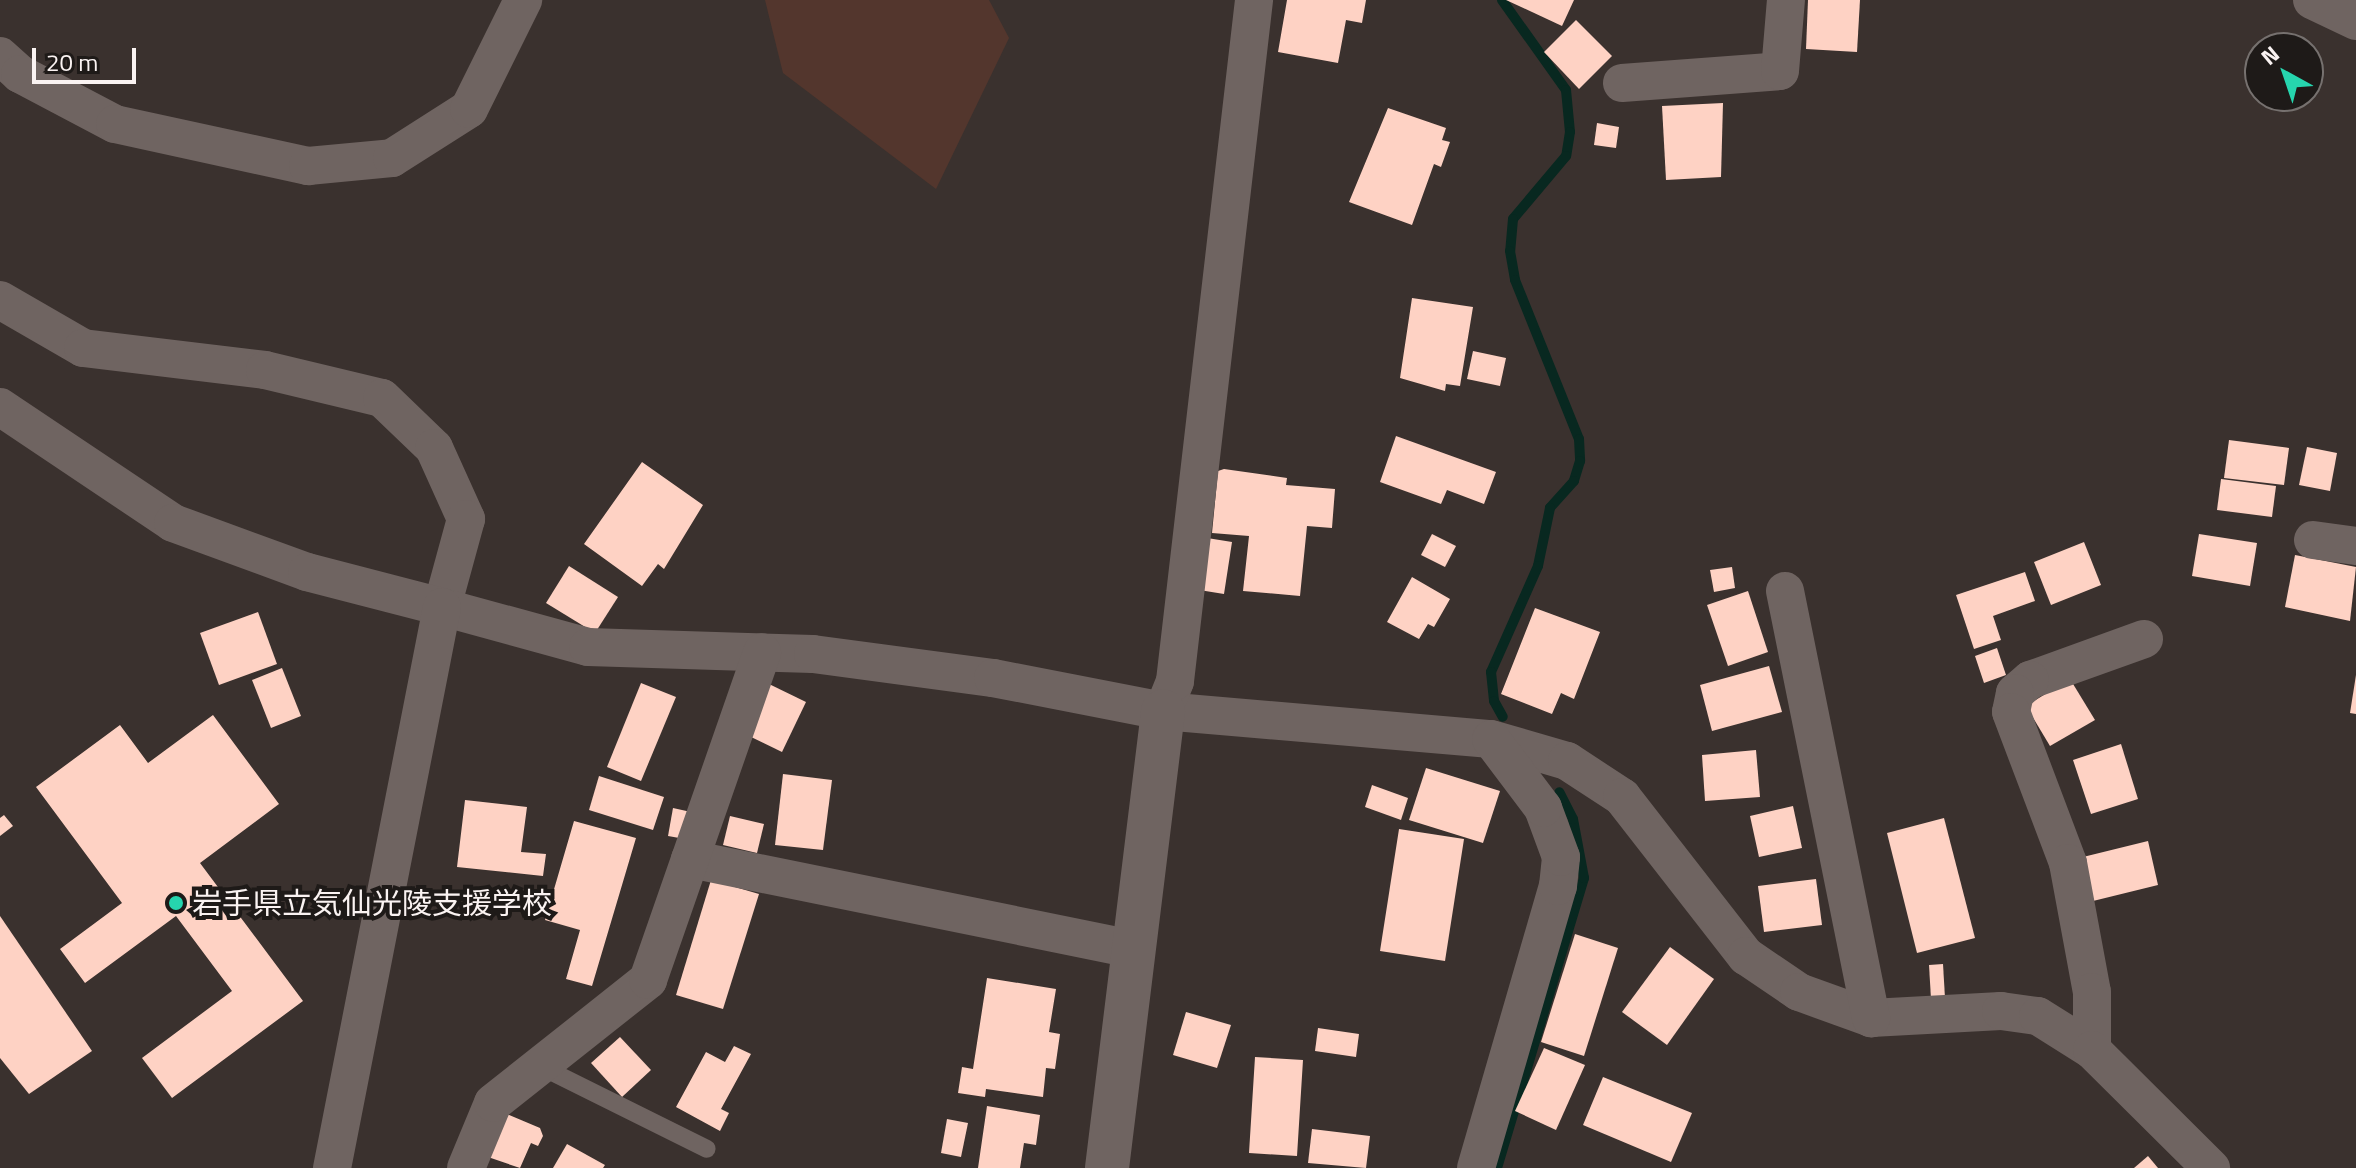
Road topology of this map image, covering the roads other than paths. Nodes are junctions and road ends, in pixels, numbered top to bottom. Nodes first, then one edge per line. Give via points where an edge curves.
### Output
1 (523, 0) edge
2 (1254, 0) edge
3 (1786, 0) edge
4 (2312, 0) edge
5 (2356, 21) edge
6 (0, 56) edge
7 (1622, 83) dead end
8 (0, 300) edge
9 (0, 407) edge
10 (2313, 540) dead end
11 (2356, 546) edge
12 (1785, 591) dead end
13 (442, 607) junction
14 (2144, 639) dead end
15 (762, 652) junction
16 (1163, 711) junction
17 (1491, 739) junction
18 (690, 859) junction
19 (1134, 949) junction
20 (1871, 1018) junction
21 (2092, 1050) junction
22 (540, 1066) junction
23 (707, 1149) dead end
24 (332, 1168) edge
25 (466, 1168) edge
26 (1107, 1168) edge
27 (1476, 1168) edge
28 (2211, 1168) edge

1 - 6 street via 469,109 392,158 308,166 115,124 20,74
2 - 16 street via 1175,681
3 - 7 street via 1780,71
4 - 5 street
8 - 13 street via 83,348 265,370 382,398 434,448 466,519
9 - 13 street via 173,523 307,572
10 - 11 street
12 - 20 street
13 - 15 street via 588,647
13 - 24 street
14 - 21 street via 2030,680 2015,693 2011,712 2068,863 2092,992
15 - 16 street via 993,678
15 - 18 street
16 - 17 street
16 - 19 street
17 - 20 street via 1567,761 1596,777 1622,797 1746,956 1799,992
17 - 27 street via 1543,808 1561,857 1558,886
18 - 19 street
18 - 22 street via 648,980
19 - 26 street
20 - 21 street via 2001,1011 2038,1016
21 - 28 street
22 - 23 lane
22 - 25 street via 493,1103

